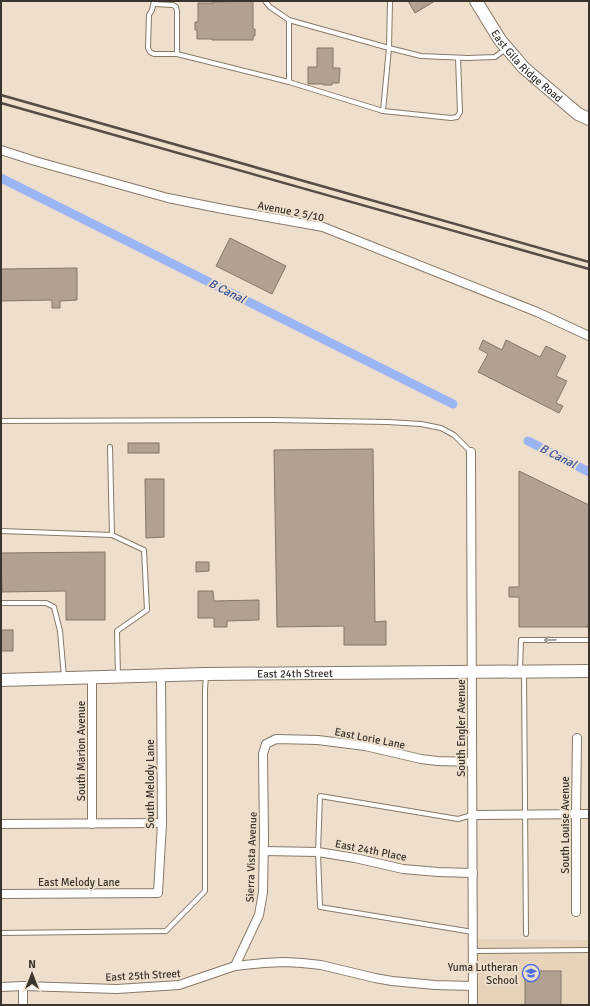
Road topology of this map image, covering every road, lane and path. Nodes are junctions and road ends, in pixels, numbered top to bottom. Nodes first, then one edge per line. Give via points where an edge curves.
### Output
1 (265, 1) edge
2 (390, 1) edge
3 (476, 1) edge
4 (154, 2) edge
5 (289, 20) junction
6 (389, 48) junction
7 (507, 48) junction
8 (177, 54) junction
9 (458, 58) junction
10 (289, 82) junction
11 (383, 111) junction
12 (589, 119) edge
13 (1, 150) edge
14 (589, 336) edge
15 (1, 422) edge
16 (110, 447) dead end
17 (471, 452) joint
18 (1, 531) edge
19 (112, 535) junction
20 (1, 603) edge
21 (589, 640) edge
22 (589, 671) edge
23 (472, 672) junction
24 (522, 672) junction
25 (206, 674) junction
26 (162, 675) junction
27 (118, 676) junction
28 (92, 677) junction
29 (64, 678) junction
30 (1, 680) edge
31 (577, 738) dead end
32 (266, 744) joint
33 (472, 762) junction
34 (525, 814) junction
35 (576, 814) junction
36 (589, 814) edge
37 (472, 815) junction
38 (162, 823) junction
39 (1, 824) edge
40 (92, 824) junction
41 (264, 851) junction
42 (318, 852) junction
43 (473, 873) junction
44 (158, 893) joint
45 (1, 894) edge
46 (576, 912) dead end
47 (473, 932) junction
48 (1, 933) edge
49 (526, 934) dead end
50 (589, 950) edge
51 (473, 951) junction
52 (235, 966) junction
53 (23, 986) junction
54 (473, 986) junction
55 (1, 988) edge
56 (23, 1005) edge
57 (473, 1005) edge

1 - 5 lane
2 - 6 lane
3 - 7 main road, East Gila Ridge Road
4 - 8 lane via 176,7
4 - 8 lane via 149,15 148,48 154,54
5 - 6 lane
5 - 10 lane
6 - 9 lane via 421,56
6 - 11 lane
7 - 9 lane via 495,57
7 - 12 main road, East Gila Ridge Road via 524,68 578,114
8 - 10 lane
9 - 11 lane via 460,112 457,117
10 - 11 lane
13 - 14 street, Avenue 2 5/10 via 168,198 323,227 537,312
15 - 17 lane via 273,420 421,424 441,428 454,435
16 - 19 lane
17 - 23 street, South Engler Avenue
18 - 19 lane
19 - 27 lane via 144,550 147,610 117,631
20 - 29 lane via 46,603 54,606 60,631
21 -> 24 lane via 521,640
22 - 24 main road, East 24th Street
23 - 24 main road, East 24th Street
23 - 25 main road, East 24th Street
23 - 33 street, South Engler Avenue
24 - 34 lane
25 - 26 main road, East 24th Street
25 - 48 lane via 205,891 166,931
26 - 27 main road, East 24th Street
26 - 38 street, South Melody Lane
27 - 28 main road, East 24th Street
28 - 29 main road, East 24th Street
28 - 40 street, South Marion Avenue
29 - 30 main road, East 24th Street
31 - 35 street, South Louise Avenue
32 - 33 street, East Lorie Lane via 276,739 318,740 365,746 421,759
32 - 41 street, Sierra Vista Avenue via 263,754
33 - 37 street, South Engler Avenue
34 - 35 street
34 - 37 street
34 - 49 lane
35 - 36 street
35 - 46 street, South Louise Avenue
37 - 42 lane via 458,819 320,796
37 - 43 street, South Engler Avenue
38 - 40 street
38 - 44 street, South Melody Lane
39 - 40 street
41 - 42 street, East 24th Place
41 - 52 street, Sierra Vista Avenue via 263,892 259,915
42 - 43 street, East 24th Place via 403,869
42 - 47 lane via 320,907
43 - 47 street, South Engler Avenue
44 - 45 street, East Melody Lane
47 - 51 street, South Engler Avenue
50 - 51 lane
51 - 54 street, South Engler Avenue
52 - 53 street, East 25th Street via 179,985 117,989
52 - 54 street, East 25th Street via 302,963 392,981
53 - 55 street, East 25th Street
53 - 56 street
54 - 57 street, South Engler Avenue

